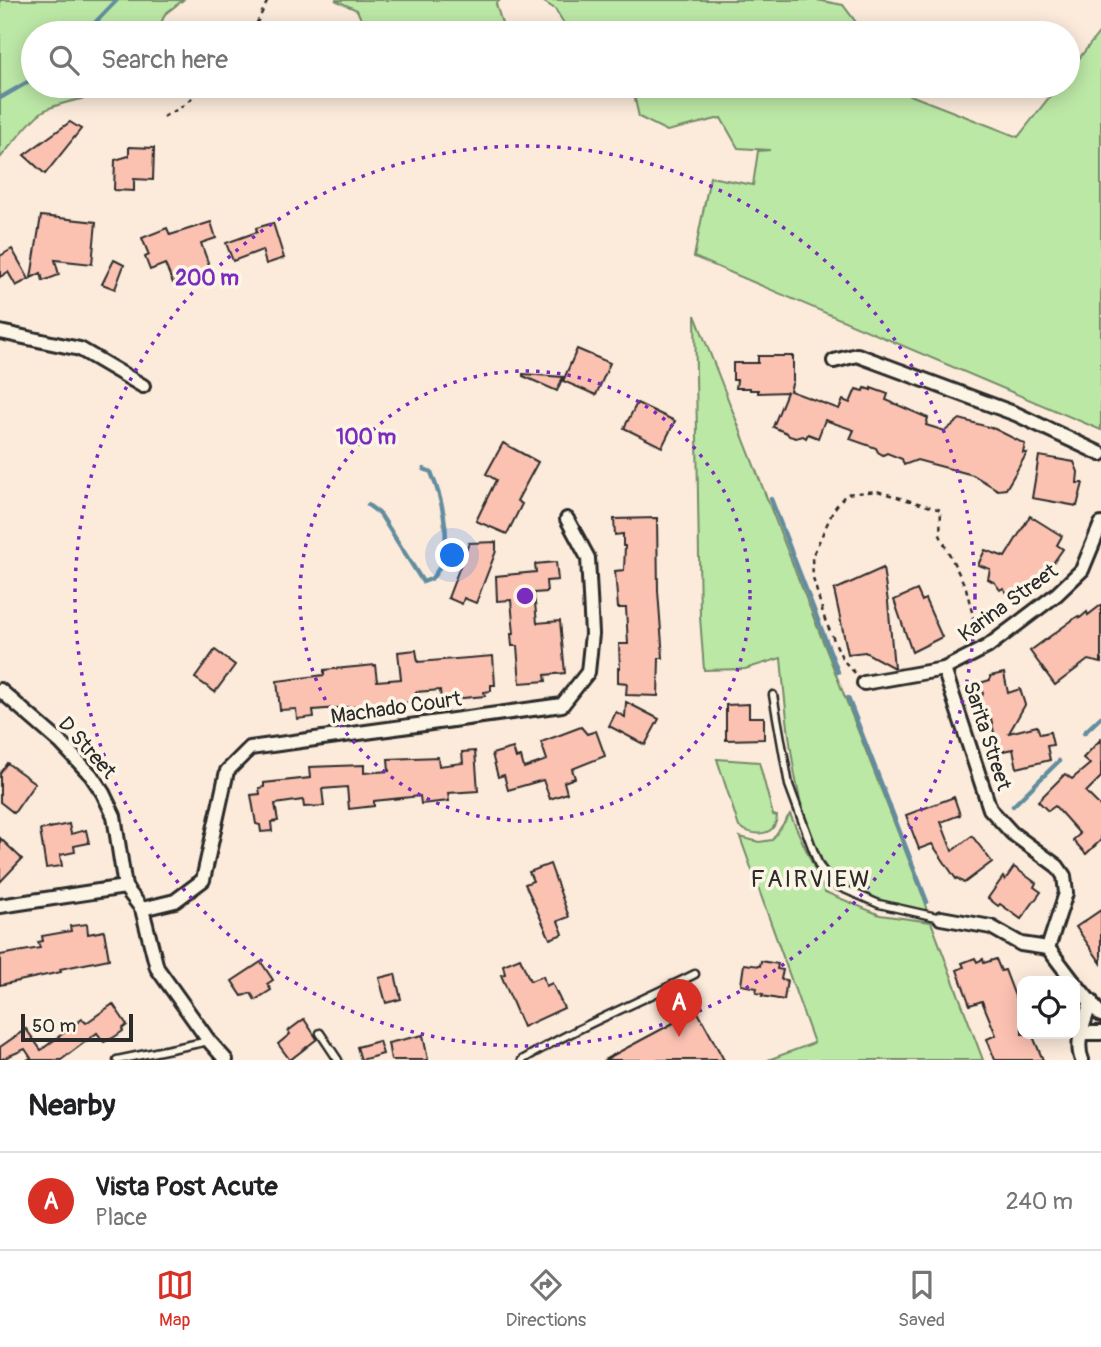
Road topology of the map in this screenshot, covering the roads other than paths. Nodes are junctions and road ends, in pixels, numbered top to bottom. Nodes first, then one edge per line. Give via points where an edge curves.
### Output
1 (0, 331) edge
2 (834, 361) dead end
3 (142, 386) dead end
4 (1101, 454) edge
5 (567, 519) dead end
6 (1101, 524) edge
7 (944, 669) junction
8 (864, 683) road end
9 (0, 690) edge
10 (773, 695) dead end
11 (125, 887) junction
12 (0, 906) edge
13 (142, 909) junction
14 (941, 918) joint
15 (1048, 948) junction
16 (695, 974) dead end
17 (1069, 976) edge
18 (1080, 986) edge
19 (1096, 998) edge
20 (1101, 1015) edge
21 (320, 1033) dead end
22 (1082, 1033) junction
23 (1101, 1033) edge
24 (209, 1041) junction
25 (117, 1060) edge
26 (226, 1060) edge
27 (338, 1060) edge
28 (522, 1060) edge
29 (1082, 1060) edge

1 - 3 street via 80,349
2 - 4 street via 858,355 1016,414
5 - 13 street, Machado Court via 588,558 592,634 587,672 562,705 250,748 227,771 204,880 175,901
6 - 7 street, Karina Street via 1082,570 1057,594 987,648
7 - 8 street, Karina Street
7 - 15 street, Sarita Street via 990,808 1064,876 1066,892
9 - 11 street, D Street via 91,775 114,816
10 - 14 lane via 789,785 819,866 835,885 879,904
11 - 12 street
11 - 13 street
13 - 24 street via 157,968
14 - 15 street via 991,927 1021,944
15 - 17 street
16 - 28 lane
18 - 19 street
19 - 20 street
19 - 22 street
21 - 27 lane
22 - 23 street
22 - 29 street
24 - 25 lane
24 - 26 street

